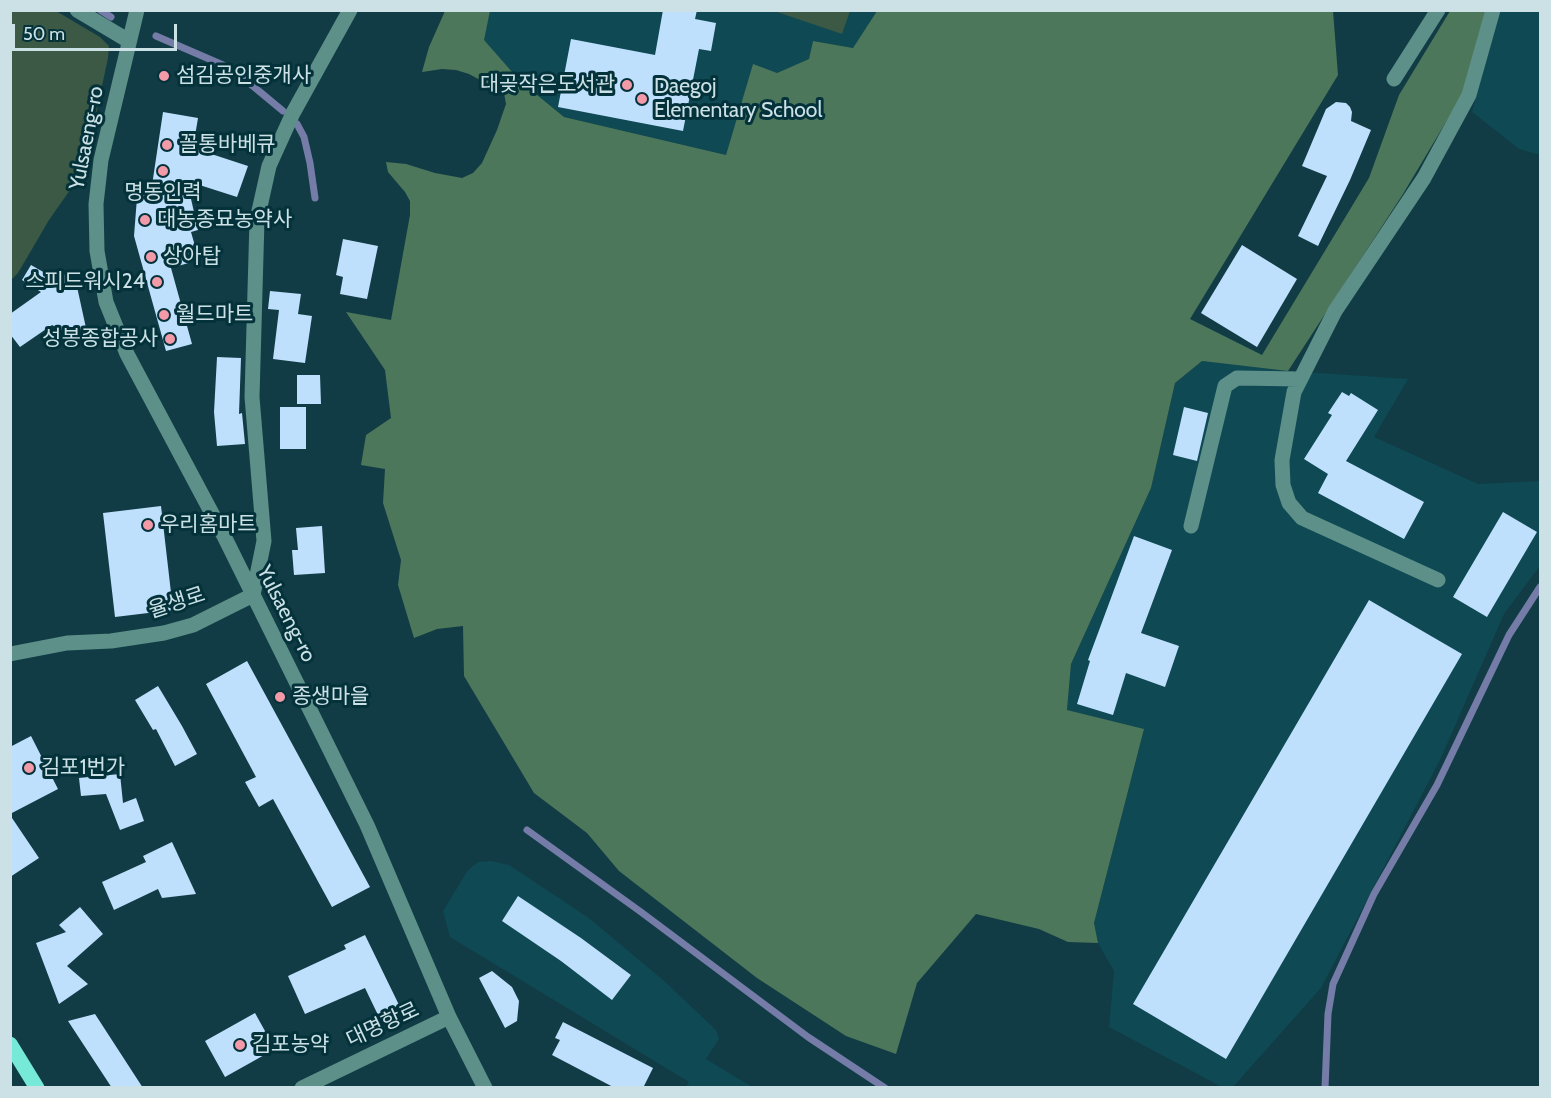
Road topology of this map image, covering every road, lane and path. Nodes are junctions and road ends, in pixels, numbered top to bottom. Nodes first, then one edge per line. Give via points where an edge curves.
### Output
1 (77, 10) edge
2 (137, 10) edge
3 (350, 10) edge
4 (1438, 10) edge
5 (1493, 10) edge
6 (129, 41) junction
7 (1394, 79) dead end
8 (1300, 380) junction
9 (1191, 526) dead end
10 (1438, 580) dead end
11 (253, 595) junction
12 (10, 654) edge
13 (449, 1017) junction
14 (10, 1044) edge
15 (37, 1088) edge
16 (302, 1088) edge
17 (485, 1088) edge

1 - 6 street
2 - 6 street, Yulsaeng-ro
3 - 11 street via 293,113 269,166 257,220 252,397 264,541
4 - 7 street
5 - 8 street via 1469,95 1424,178 1335,311
6 - 11 street, Yulsaeng-ro via 101,160 96,204 97,251 106,302 127,354
8 - 9 street via 1237,378 1225,386
8 - 10 street via 1294,392 1282,460 1289,503 1302,518
11 - 12 street, 율생로 via 193,624 164,633 67,643
11 - 13 street, Yulsaeng-ro via 367,825
13 - 16 street, 대명항로
13 - 17 street, Yulsaeng-ro
14 - 15 main road

